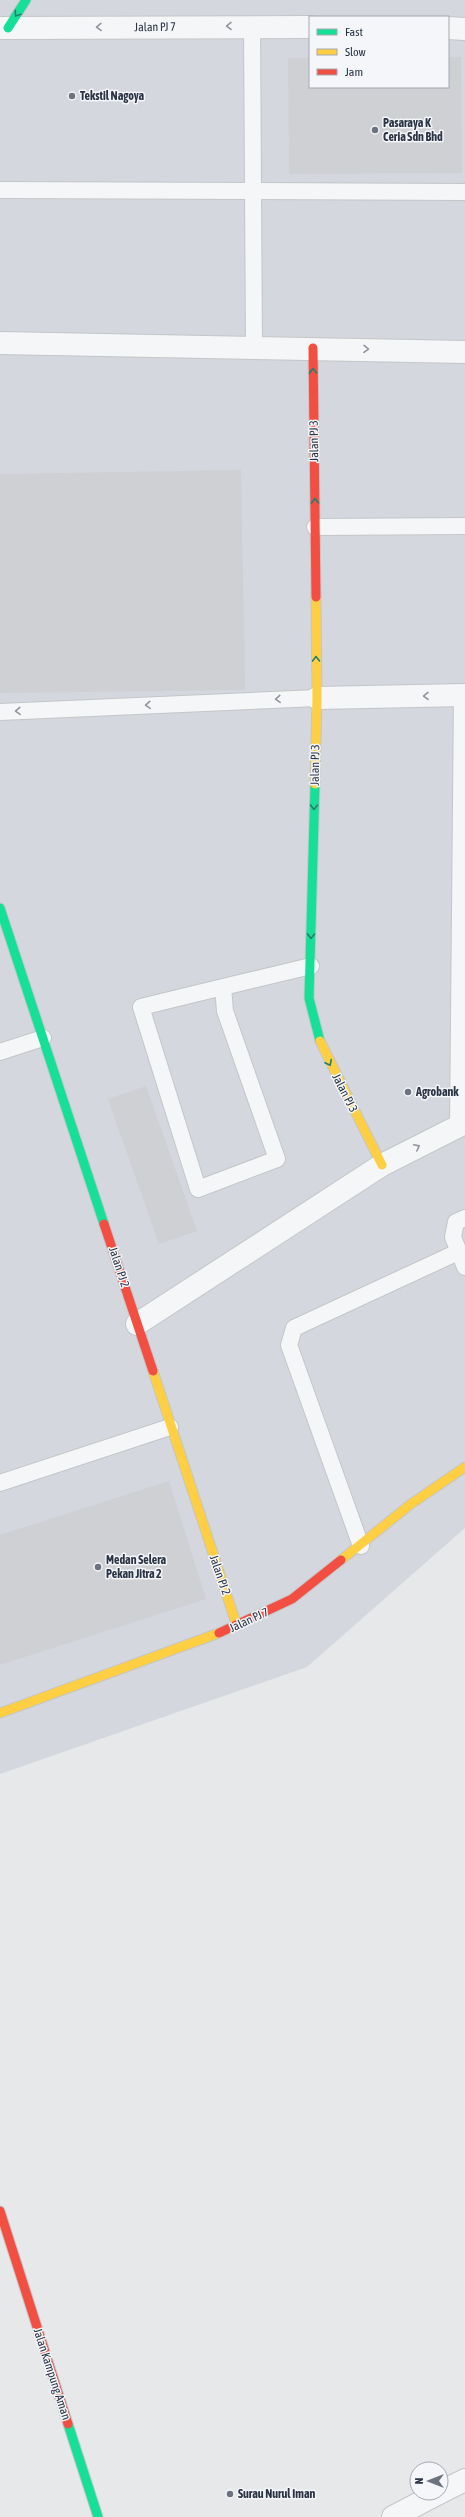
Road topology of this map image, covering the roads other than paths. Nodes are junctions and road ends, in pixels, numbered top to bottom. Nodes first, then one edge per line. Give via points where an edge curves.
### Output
1 (26, 0) edge
2 (252, 26) junction
3 (309, 27) edge
4 (4, 28) edge
5 (449, 28) edge
6 (465, 29) edge
7 (0, 190) edge
8 (252, 190) junction
9 (465, 192) edge
10 (0, 343) edge
11 (254, 347) junction
12 (312, 348) junction
13 (465, 352) edge
14 (465, 526) edge
15 (315, 527) junction
16 (463, 695) edge
17 (317, 698) junction
18 (0, 712) edge
19 (0, 908) edge
20 (311, 966) junction
21 (223, 987) junction
22 (43, 1038) junction
23 (0, 1052) edge
24 (461, 1125) edge
25 (382, 1165) junction
26 (465, 1218) edge
27 (458, 1252) junction
28 (465, 1267) edge
29 (137, 1324) junction
30 (170, 1427) junction
31 (465, 1467) edge
32 (0, 1483) edge
33 (361, 1546) junction
34 (237, 1626) junction
35 (0, 1713) edge
36 (0, 2211) edge
37 (0, 2220) edge
38 (6, 2232) junction
39 (465, 2480) edge
40 (449, 2488) edge
41 (424, 2501) edge
42 (98, 2517) edge
43 (393, 2517) edge

1 -> 4 main road
2 - 3 street, Jalan PJ 7
2 -> 4 street, Jalan PJ 7
2 - 8 lane
5 - 6 street
7 - 8 lane
8 - 9 lane
8 - 11 lane
10 - 11 street
11 - 12 street
12 -> 13 street
15 -> 12 main road, Jalan PJ 3
14 - 15 lane
17 -> 15 main road, Jalan PJ 3
16 -> 17 street
16 - 24 lane
17 -> 18 lane
17 -> 20 main road, Jalan PJ 3
19 - 22 main road, Jalan PJ 2
20 - 21 lane
20 -> 25 main road, Jalan PJ 3 via 309,998 320,1046
21 - 21 lane via 225,1011 277,1159 198,1189 141,1007
22 - 23 lane
22 - 29 main road, Jalan PJ 2
25 -> 24 street
25 - 29 street
26 - 27 lane via 456,1222 453,1237
27 - 28 lane
27 - 33 lane via 294,1328 289,1345
29 - 30 main road, Jalan PJ 2
30 - 32 lane
30 - 34 main road, Jalan PJ 2
31 - 33 main road, Jalan PJ 7 via 412,1504
33 - 34 main road, Jalan PJ 7 via 292,1599
34 - 35 main road, Jalan PJ 7 via 134,1666
36 - 38 main road, Jalan Kampung Aman
37 - 38 main road, Jalan Kampung Aman
38 - 42 main road, Jalan Kampung Aman
39 - 40 street
41 - 43 street

